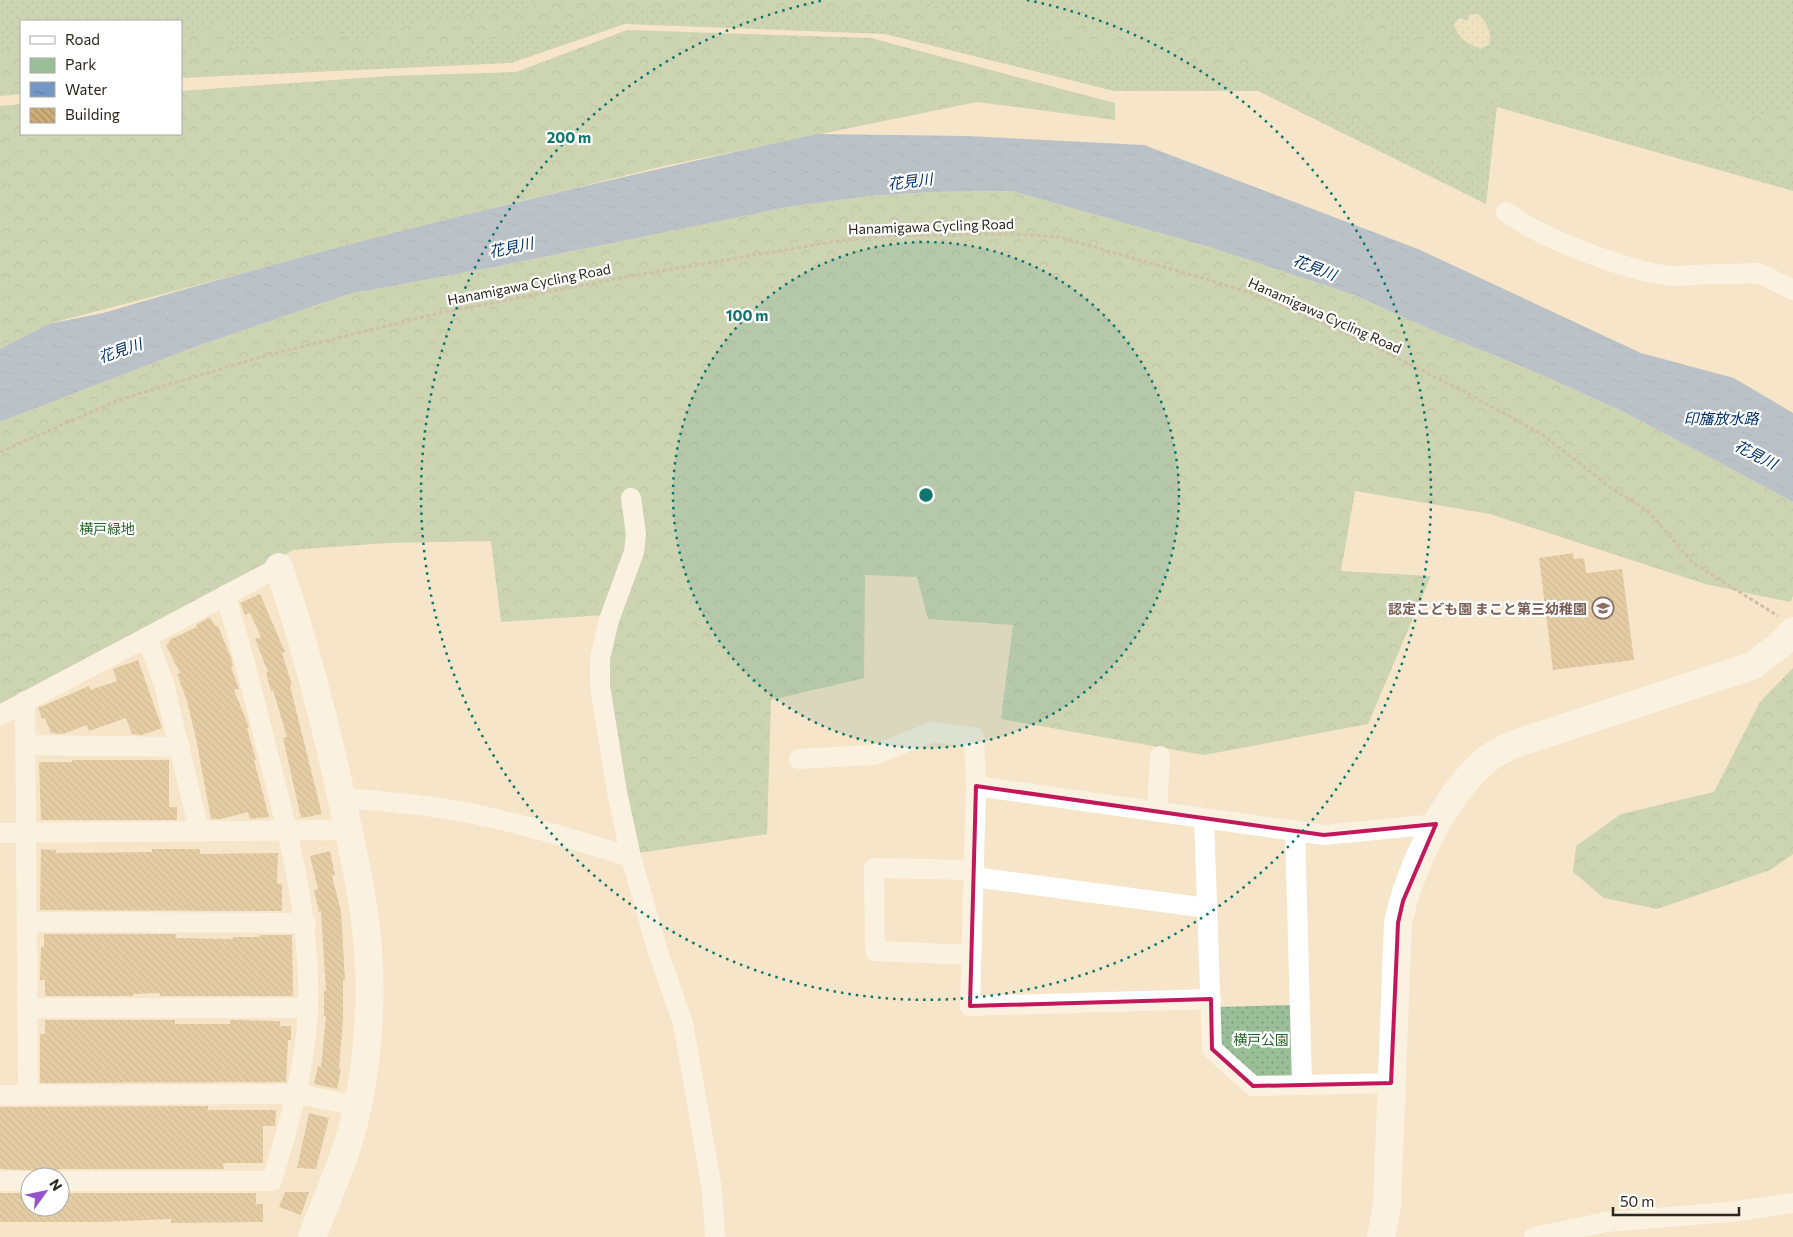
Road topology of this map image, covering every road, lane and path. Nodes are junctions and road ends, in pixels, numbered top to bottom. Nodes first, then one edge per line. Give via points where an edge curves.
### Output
1 (1506, 212) dead end
2 (1793, 290) edge
3 (0, 452) edge
4 (631, 498) dead end
5 (279, 567) joint
6 (225, 595) junction
7 (1787, 624) edge
8 (147, 638) junction
9 (24, 701) junction
10 (0, 714) edge
11 (26, 745) junction
12 (180, 747) junction
13 (1160, 756) dead end
14 (799, 758) dead end
15 (976, 786) junction
16 (342, 798) junction
17 (1157, 812) junction
18 (1204, 818) junction
19 (1436, 824) junction
20 (199, 830) junction
21 (348, 830) junction
22 (1295, 830) junction
23 (288, 831) junction
24 (0, 833) edge
25 (26, 833) junction
26 (631, 857) junction
27 (974, 874) junction
28 (1208, 908) junction
29 (28, 922) junction
30 (306, 923) junction
31 (971, 955) junction
32 (1211, 999) junction
33 (27, 1008) junction
34 (308, 1008) junction
35 (1391, 1083) junction
36 (1302, 1085) junction
37 (298, 1094) junction
38 (0, 1095) edge
39 (28, 1095) junction
40 (358, 1106) junction
41 (0, 1181) edge
42 (20, 1181) edge
43 (70, 1181) edge
44 (1793, 1203) edge
45 (312, 1237) edge
46 (715, 1237) edge
47 (1381, 1237) edge
48 (1534, 1237) edge

1 - 2 street via 1534,230 1613,263 1678,278 1758,273
3 - 7 path, Hanamigawa Cycling Road via 119,400 160,387 268,355 439,313 844,240 1013,234 1058,237 1263,297 1365,342 1467,393 1543,435 1648,512 1693,563
4 - 26 street via 636,534 634,552 609,620 600,658 600,686
5 - 6 street
5 - 16 street via 303,638
6 - 8 street
6 - 23 street
7 - 19 street via 1780,645 1752,666 1514,744 1485,760 1459,787
8 - 9 street
8 - 12 street via 164,684
9 - 10 street
9 - 11 street
11 - 12 street
11 - 25 street
12 - 20 street
13 - 17 street
14 - 15 street via 874,755 932,732 974,737
15 - 17 street
15 - 27 street
16 - 21 street
16 - 26 street via 472,813
17 - 18 street
18 - 22 street
18 - 28 street
19 - 22 street via 1324,835
19 - 35 street via 1403,900 1398,923
20 - 23 street
20 - 25 street
21 - 23 street
21 - 40 street via 369,965 368,1032
22 - 36 street
23 - 30 street
24 - 25 street
25 - 29 street
26 - 46 street via 657,949 683,1023 712,1189
27 - 28 street
27 - 31 street
27 - 31 street via 874,868 875,950
28 - 32 street
29 - 30 street
29 - 33 street
30 - 34 street
31 - 32 street via 970,1006
32 - 36 street via 1212,1049 1254,1086
33 - 34 street
33 - 39 street
34 - 37 street
35 - 36 street
35 - 47 street via 1388,1205
37 - 39 street
37 - 40 street
37 - 43 street via 272,1181
38 - 39 street
40 - 45 street via 337,1176
41 - 42 street
44 - 48 street via 1730,1212 1606,1222

